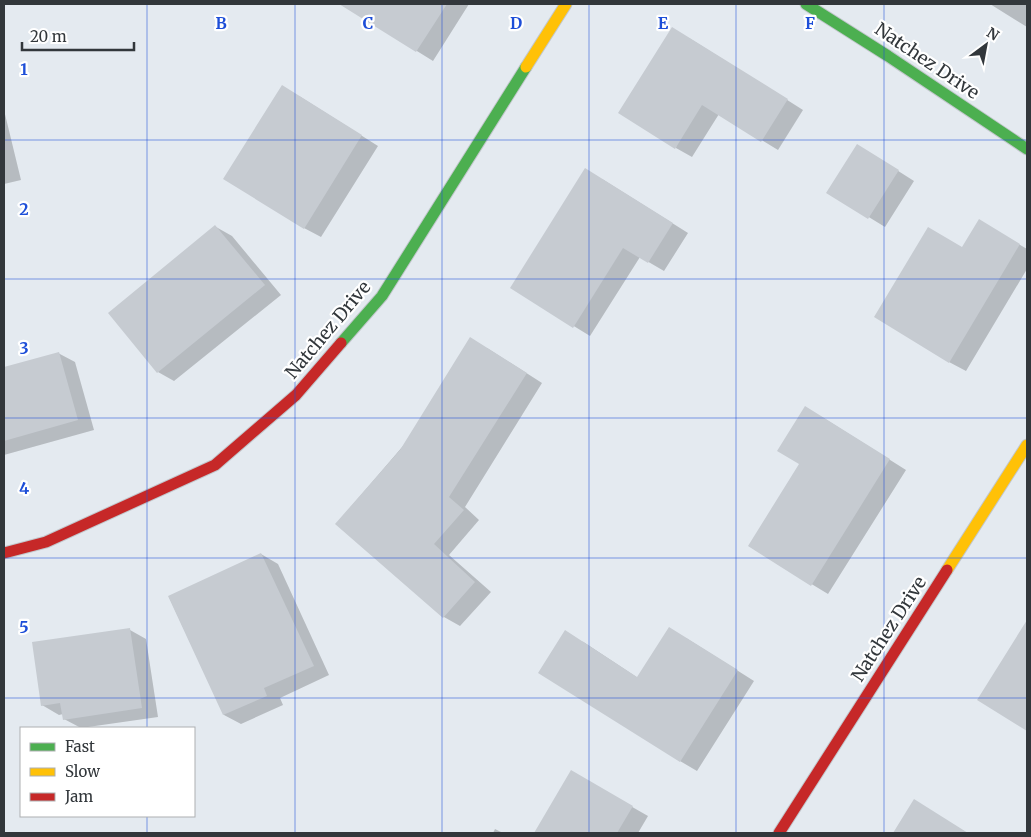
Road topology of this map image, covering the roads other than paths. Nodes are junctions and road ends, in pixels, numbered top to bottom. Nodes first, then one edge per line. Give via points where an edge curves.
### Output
1 (566, 4) edge
2 (806, 4) edge
3 (1027, 149) edge
4 (1027, 444) edge
5 (4, 553) edge
6 (779, 833) edge

1 - 5 street, Natchez Drive via 382,296 296,395 215,465 46,542
2 - 3 street, Natchez Drive
4 - 6 street, Natchez Drive

